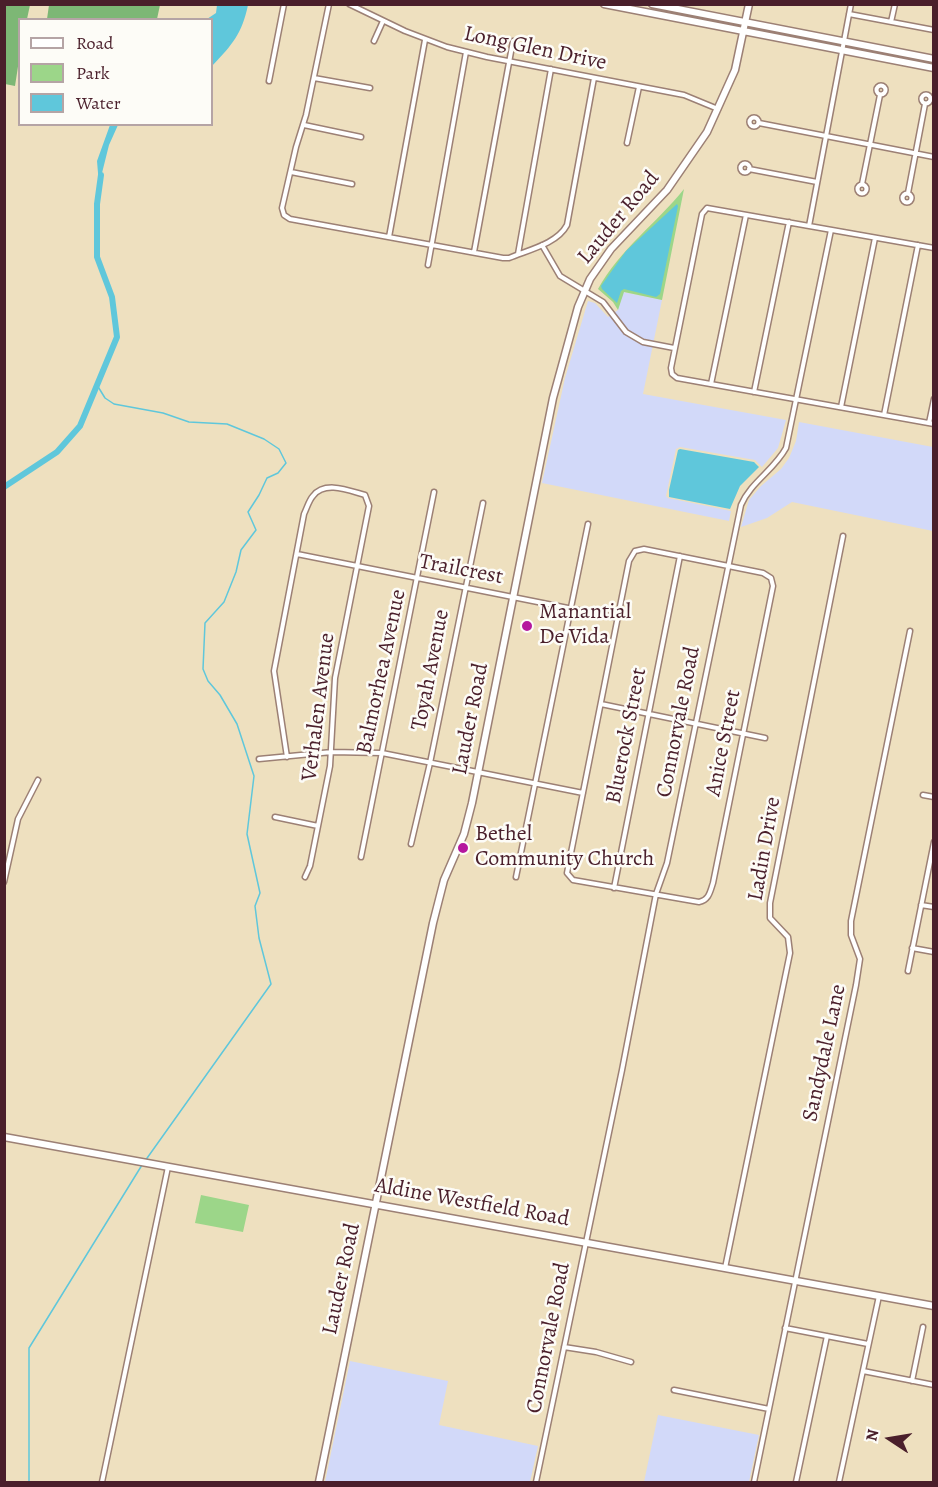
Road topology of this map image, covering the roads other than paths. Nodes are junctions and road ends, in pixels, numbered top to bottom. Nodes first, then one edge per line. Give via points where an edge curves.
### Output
1 (284, 4) edge
2 (328, 4) edge
3 (349, 4) edge
4 (604, 4) edge
5 (652, 4) edge
6 (749, 4) edge
7 (851, 4) edge
8 (895, 4) edge
9 (626, 7) edge
10 (849, 14) junction
11 (383, 21) junction
12 (745, 22) junction
13 (891, 22) junction
14 (933, 30) edge
15 (744, 32) junction
16 (425, 40) junction
17 (374, 41) dead end
18 (513, 41) dead end
19 (844, 42) junction
20 (842, 50) junction
21 (466, 52) junction
22 (933, 59) edge
23 (509, 62) junction
24 (933, 68) edge
25 (551, 69) junction
26 (314, 78) junction
27 (594, 78) junction
28 (268, 81) dead end
29 (639, 87) junction
30 (370, 88) dead end
31 (880, 95) dead end
32 (925, 104) dead end
33 (719, 109) junction
34 (759, 123) dead end
35 (304, 125) junction
36 (826, 136) junction
37 (361, 137) dead end
38 (627, 143) dead end
39 (870, 145) junction
40 (916, 153) junction
41 (933, 157) edge
42 (749, 169) dead end
43 (291, 172) junction
44 (817, 182) junction
45 (352, 184) dead end
46 (862, 184) dead end
47 (908, 193) dead end
48 (746, 215) junction
49 (789, 222) junction
50 (809, 226) junction
51 (831, 230) junction
52 (389, 237) junction
53 (875, 238) junction
54 (432, 245) junction
55 (542, 245) junction
56 (918, 245) junction
57 (933, 248) edge
58 (474, 252) junction
59 (517, 254) junction
60 (428, 266) dead end
61 (585, 291) junction
62 (674, 348) junction
63 (711, 384) junction
64 (754, 392) junction
65 (933, 399) edge
66 (797, 400) junction
67 (841, 408) junction
68 (884, 415) junction
69 (931, 424) edge
70 (434, 492) dead end
71 (483, 503) dead end
72 (588, 524) dead end
73 (843, 536) dead end
74 (297, 554) junction
75 (680, 556) junction
76 (358, 566) junction
77 (727, 566) junction
78 (418, 579) junction
79 (465, 588) junction
80 (514, 598) junction
81 (571, 609) junction
82 (618, 618) junction
83 (910, 631) dead end
84 (601, 704) junction
85 (648, 714) junction
86 (696, 724) junction
87 (743, 733) junction
88 (765, 738) dead end
89 (332, 752) junction
90 (382, 753) junction
91 (287, 757) junction
92 (260, 759) dead end
93 (430, 763) junction
94 (478, 773) junction
95 (38, 780) dead end
96 (535, 783) junction
97 (583, 792) junction
98 (923, 795) dead end
99 (933, 797) edge
100 (275, 817) dead end
101 (318, 826) junction
102 (933, 842) edge
103 (411, 844) dead end
104 (361, 857) dead end
105 (931, 863) edge
106 (305, 877) dead end
107 (516, 877) dead end
108 (4, 882) edge
109 (614, 888) junction
110 (656, 894) junction
111 (921, 905) junction
112 (933, 907) edge
113 (912, 948) junction
114 (933, 952) edge
115 (908, 971) dead end
116 (4, 1137) edge
117 (168, 1167) junction
118 (376, 1204) junction
119 (585, 1243) junction
120 (725, 1268) junction
121 (795, 1281) junction
122 (879, 1296) junction
123 (933, 1306) edge
124 (923, 1327) dead end
125 (785, 1328) junction
126 (826, 1336) junction
127 (868, 1344) junction
128 (564, 1347) junction
129 (631, 1362) dead end
130 (863, 1371) junction
131 (912, 1381) junction
132 (933, 1385) edge
133 (674, 1390) dead end
134 (769, 1409) junction
135 (102, 1482) edge
136 (318, 1482) edge
137 (536, 1482) edge
138 (754, 1482) edge
139 (796, 1482) edge
140 (839, 1482) edge

1 - 28 street
2 - 26 street
3 - 11 street, Long Glen Drive
4 - 9 main road
5 - 12 main road
6 - 12 main road, Lauder Road
7 - 10 street
8 - 13 street
9 - 15 main road
10 - 13 street
10 - 19 street
11 - 16 street, Long Glen Drive
11 - 17 street
12 - 15 main road, Lauder Road
12 - 19 main road
13 - 14 street
15 - 20 main road
15 - 33 main road, Lauder Road via 735,70
16 - 21 street, Long Glen Drive
16 - 52 street
18 - 23 street
19 - 20 street
19 - 22 main road
20 - 24 main road
20 - 36 street
21 - 23 street, Long Glen Drive
21 - 54 street
23 - 25 street, Long Glen Drive
23 - 58 street
25 - 27 street, Long Glen Drive
25 - 59 street
26 - 30 street
26 - 35 street
27 - 29 street, Long Glen Drive
27 - 55 street via 567,225
29 - 33 street, Long Glen Drive via 684,94
29 - 38 street
31 - 39 street
32 - 40 street
33 - 61 main road, Lauder Road via 680,173 611,249
34 - 36 street
35 - 37 street
35 - 43 street
36 - 39 street
36 - 44 street
39 - 40 street
39 - 46 street
40 - 41 street
40 - 47 street
42 - 44 street
43 - 45 street
43 - 52 street via 282,208 290,219
44 - 50 street
48 - 49 street
48 - 62 street via 704,210
48 - 63 street
49 - 50 street
49 - 64 street
50 - 51 street
51 - 53 street
51 - 66 street, Connorvale Road
52 - 54 street
53 - 56 street
53 - 67 street
54 - 58 street
54 - 60 street
55 - 59 street
55 - 61 street via 560,276
56 - 57 street
56 - 68 street
58 - 59 street via 503,258
61 - 62 street via 603,302 631,336
61 - 80 main road, Lauder Road via 553,398
62 - 63 street via 672,374
63 - 64 street
64 - 66 street
65 - 69 street
66 - 67 street
66 - 77 street, Connorvale Road via 786,448 780,459 753,484 741,505
67 - 68 street
68 - 69 street
70 - 78 street, Balmorhea Avenue
71 - 79 street, Toyah Avenue
72 - 81 street
73 - 120 street, Ladin Drive via 770,903 770,918 788,937 790,953
74 - 76 street, Trailcrest
74 - 76 street, Verhalen Avenue via 304,514 314,494 327,487 339,488 365,495 369,506
74 - 91 street via 274,671
75 - 77 street
75 - 82 street via 635,551 629,561
75 - 85 street, Bluerock Street
76 - 78 street, Trailcrest
76 - 89 street, Verhalen Avenue via 335,678
77 - 86 street, Connorvale Road
77 - 87 street, Anice Street via 763,573 772,579 773,586
78 - 79 street, Trailcrest
78 - 90 street, Balmorhea Avenue
79 - 80 street, Trailcrest
79 - 93 street, Toyah Avenue
80 - 81 street, Trailcrest
80 - 94 main road, Lauder Road
81 - 82 street, Trailcrest
81 - 96 street
82 - 84 street
83 - 121 street, Sandydale Lane via 851,921 851,935 860,959 856,985
84 - 85 street
84 - 97 street
85 - 86 street
85 - 109 street, Bluerock Street
86 - 87 street
86 - 110 street, Connorvale Road via 667,862
87 - 88 street
87 - 110 street, Anice Street via 709,896 694,902
89 - 90 street
89 - 91 street
89 - 101 street, Verhalen Avenue
90 - 93 street
90 - 104 street, Balmorhea Avenue
91 - 92 street
93 - 94 street
93 - 103 street, Toyah Avenue
94 - 96 street
94 - 118 main road, Lauder Road via 464,834 440,893
95 - 108 street via 18,819
96 - 97 street
96 - 107 street
97 - 109 street via 568,876
98 - 99 street
100 - 101 street
101 - 106 street, Verhalen Avenue
102 - 105 street
105 - 111 street
109 - 110 street
110 - 119 street, Connorvale Road
111 - 112 street
111 - 113 street
113 - 114 street
113 - 115 street
116 - 117 main road, Aldine Westfield Road
117 - 118 main road, Aldine Westfield Road
117 - 135 street
118 - 119 main road, Aldine Westfield Road
118 - 136 main road, Lauder Road
119 - 120 main road, Aldine Westfield Road
119 - 128 street, Connorvale Road
120 - 121 main road, Aldine Westfield Road
121 - 122 main road, Aldine Westfield Road
121 - 125 street, Sandydale Lane
122 - 123 main road, Aldine Westfield Road
122 - 127 street
124 - 131 street
125 - 126 street
125 - 134 street, Sandydale Lane
126 - 127 street
126 - 139 street
127 - 130 street
128 - 129 street
128 - 137 street, Connorvale Road
130 - 131 street
130 - 140 street
131 - 132 street
133 - 134 street
134 - 138 street, Sandydale Lane

